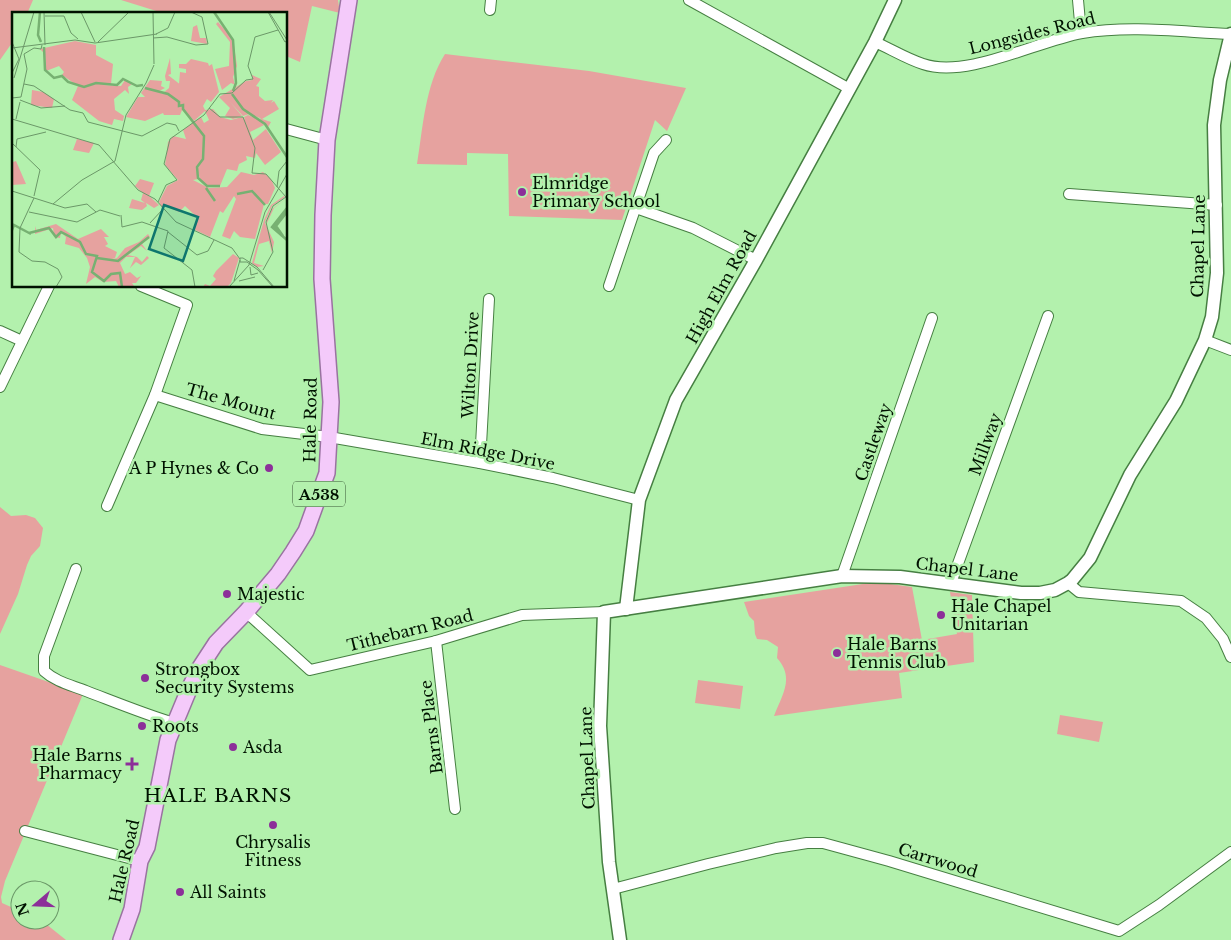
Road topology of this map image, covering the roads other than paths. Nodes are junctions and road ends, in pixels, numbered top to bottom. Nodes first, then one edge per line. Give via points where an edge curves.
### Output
1 (349, 0) edge
2 (689, 0) edge
3 (895, 0) edge
4 (1078, 0) edge
5 (1081, 33) junction
6 (1231, 34) edge
7 (875, 42) junction
8 (848, 88) junction
9 (288, 130) edge
10 (327, 140) junction
11 (666, 140) dead end
12 (1069, 194) dead end
13 (1217, 205) junction
14 (636, 208) junction
15 (756, 260) junction
16 (609, 286) dead end
17 (48, 288) edge
18 (146, 288) edge
19 (489, 299) dead end
20 (1048, 316) dead end
21 (932, 318) dead end
22 (0, 331) edge
23 (1205, 340) junction
24 (22, 341) junction
25 (1231, 350) edge
26 (0, 387) edge
27 (154, 395) junction
28 (329, 437) junction
29 (480, 463) junction
30 (639, 500) junction
31 (106, 506) dead end
32 (76, 569) dead end
33 (842, 576) junction
34 (950, 583) junction
35 (1068, 583) junction
36 (626, 609) junction
37 (246, 612) junction
38 (604, 612) junction
39 (436, 641) junction
40 (1231, 657) edge
41 (174, 723) junction
42 (455, 809) dead end
43 (25, 831) dead end
44 (1231, 852) edge
45 (140, 861) junction
46 (613, 889) junction
47 (1119, 936) edge
48 (120, 940) edge
49 (620, 940) edge

1 - 10 main road, Hale Road / A538
2 - 8 street
3 - 7 street, High Elm Road
4 - 5 street
5 - 6 street, Longsides Road via 1145,30
5 - 7 street, Longsides Road via 980,63 948,68 924,64
6 - 13 street, Chapel Lane via 1214,125
7 - 8 street, High Elm Road
8 - 15 street, High Elm Road
9 - 10 street
10 - 28 main road, Hale Road / A538 via 322,279 332,402
11 - 14 street via 654,153
12 - 13 street
13 - 23 street, Chapel Lane via 1217,273 1212,317
14 - 15 street via 693,228
14 - 16 street
15 - 30 street, High Elm Road via 676,400
17 - 24 street
18 - 27 street via 187,305
19 - 29 street, Wilton Drive
20 - 34 street, Millway
21 - 33 street, Castleway
22 - 24 street
23 - 25 street
23 - 35 street, Chapel Lane via 1176,400 1130,475 1090,558
24 - 26 street
27 - 28 street, The Mount via 262,428
27 - 31 street
28 - 29 street, Elm Ridge Drive
28 - 37 main road, Hale Road / A538 via 327,472 306,530 278,574
29 - 30 street, Elm Ridge Drive
30 - 36 street, High Elm Road
32 - 41 street via 44,656 44,671 64,683
33 - 34 street, Chapel Lane via 900,577
33 - 36 street, Chapel Lane
34 - 35 street, Chapel Lane via 1021,593 1055,590
35 - 40 street via 1079,592 1181,601 1206,618 1223,639
36 - 38 street, Chapel Lane
37 - 39 street, Tithebarn Road via 310,670
37 - 41 main road, Hale Road / A538 via 216,644 199,670
38 - 39 street, Tithebarn Road via 522,615
38 - 46 street, Chapel Lane via 600,726
39 - 42 street, Barns Place
41 - 45 main road, Hale Road / A538 via 158,783 147,847
43 - 45 street
44 - 47 street, Carrwood
45 - 48 main road, Hale Road / A538 via 132,909
46 - 47 street, Carrwood via 776,848 823,843 889,861
46 - 49 street, Chapel Lane

